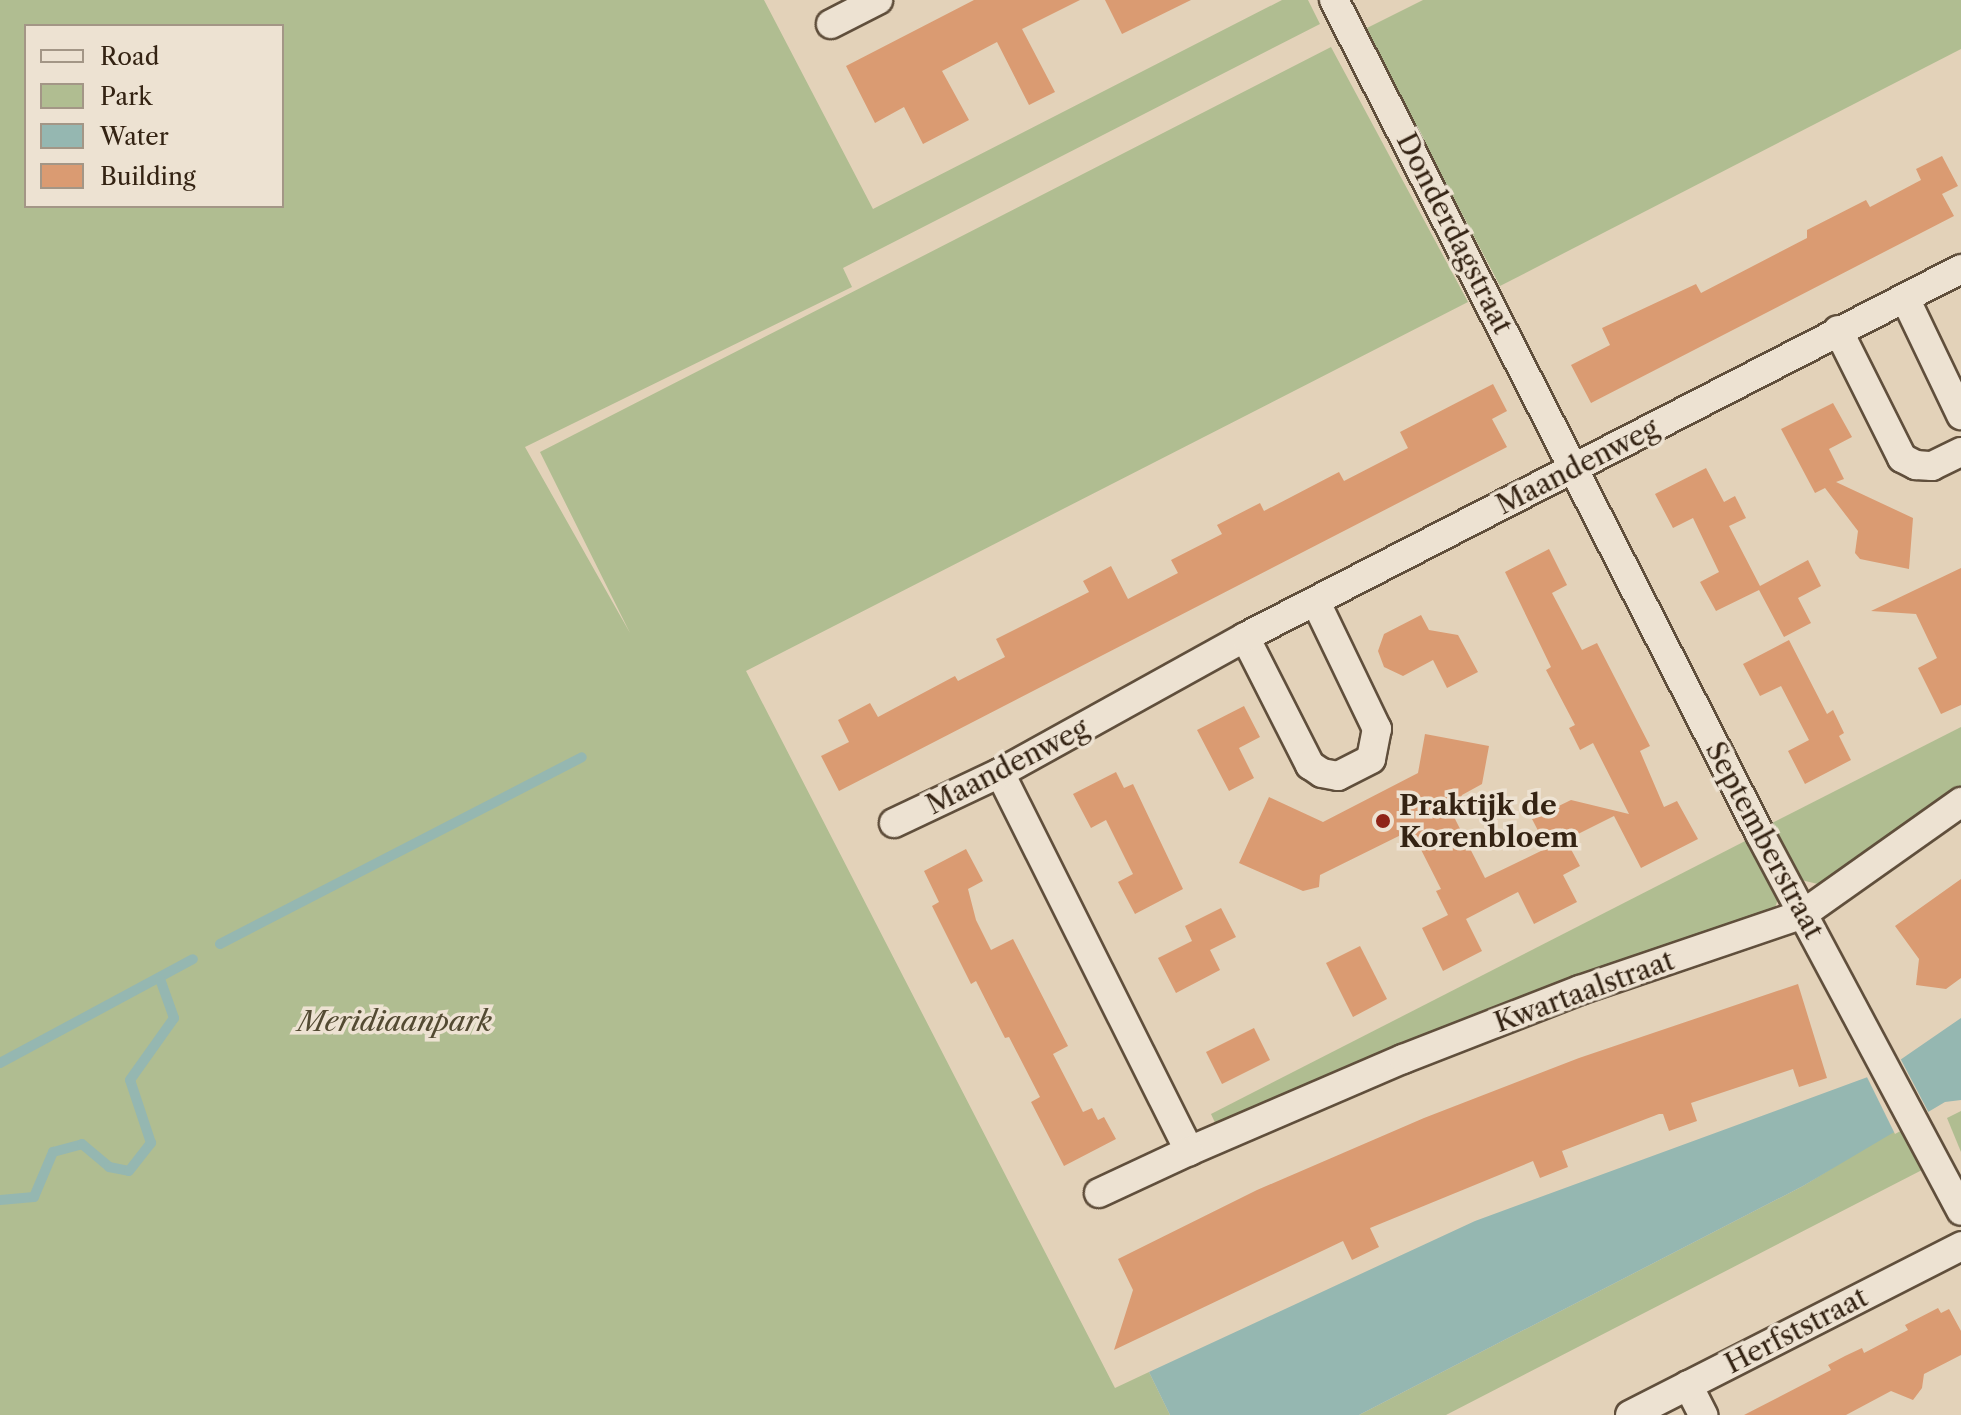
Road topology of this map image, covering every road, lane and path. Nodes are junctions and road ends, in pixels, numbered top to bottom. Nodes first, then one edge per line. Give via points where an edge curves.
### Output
1 (878, 0) edge
2 (1334, 0) edge
3 (831, 24) dead end
4 (1961, 269) edge
5 (1905, 298) junction
6 (1838, 330) junction
7 (1961, 415) edge
8 (1961, 452) edge
9 (1575, 466) junction
10 (1316, 602) junction
11 (1245, 637) junction
12 (1000, 773) junction
13 (1961, 802) edge
14 (894, 823) dead end
15 (1803, 914) junction
16 (1189, 1151) junction
17 (1099, 1193) dead end
18 (1961, 1211) edge
19 (1961, 1246) edge
20 (1688, 1385) junction
21 (1630, 1415) edge
22 (1703, 1415) edge

1 - 3 street
2 - 9 street, Donderdagstraat
4 - 5 street, Maandenweg
5 - 6 street, Maandenweg
5 - 7 street
6 - 8 street via 1902,458 1932,466
6 - 9 street, Maandenweg
9 - 10 street, Maandenweg
9 - 15 street, Septemberstraat
10 - 11 street, Maandenweg
10 - 11 street via 1377,729 1371,759 1338,776 1310,765
11 - 12 street, Maandenweg
12 - 14 street, Maandenweg
12 - 16 street
13 - 15 street, Kwartaalstraat
15 - 16 street, Kwartaalstraat via 1565,996
15 - 18 street, Septemberstraat
16 - 17 street, Kwartaalstraat
19 - 20 street, Herfststraat
20 - 21 street, Herfststraat
20 - 22 street

